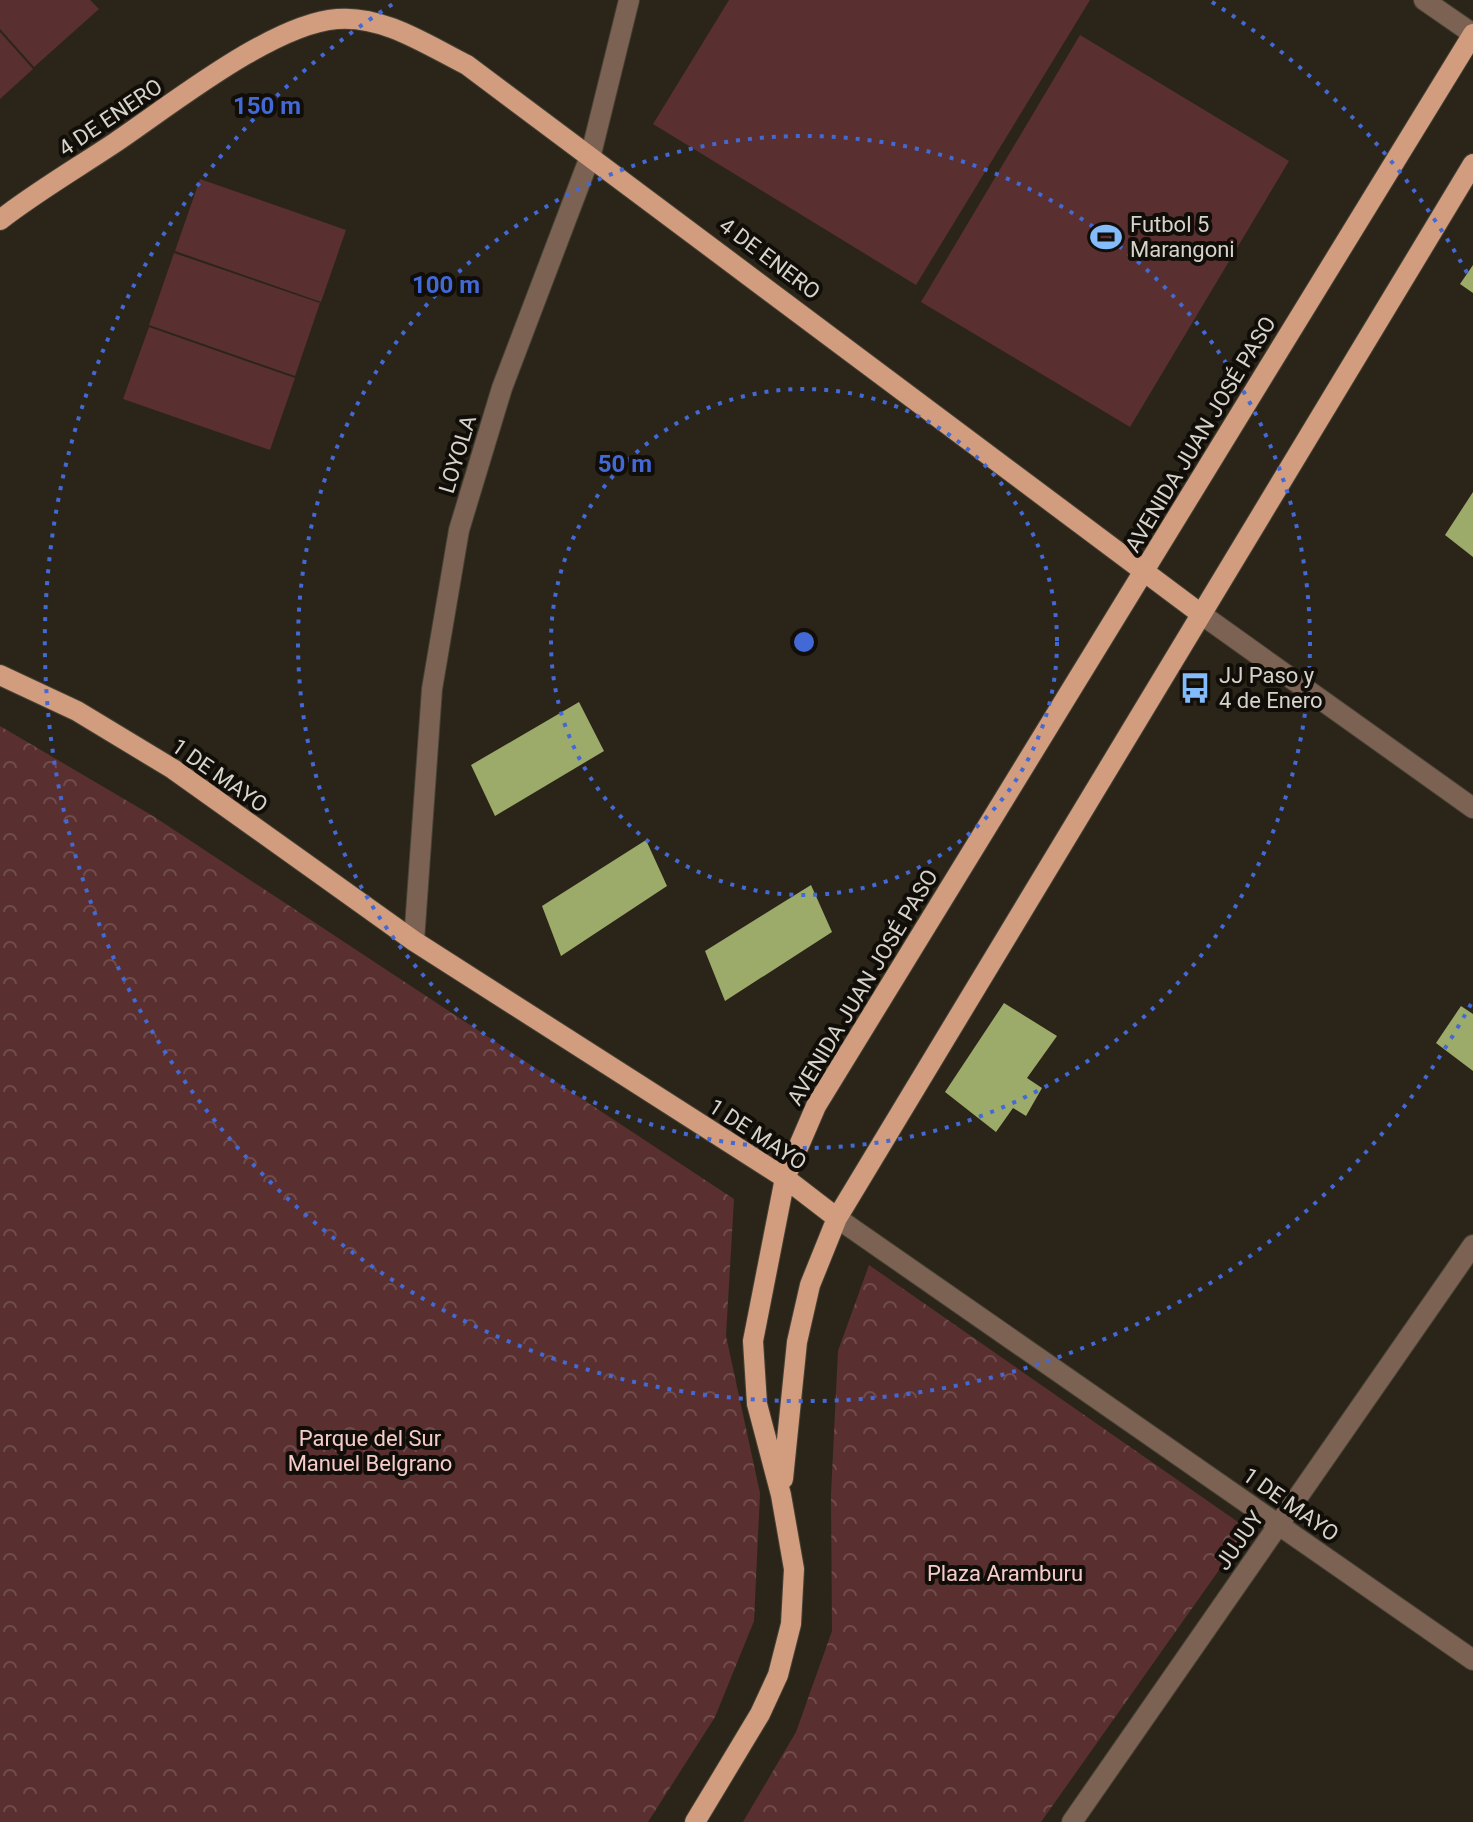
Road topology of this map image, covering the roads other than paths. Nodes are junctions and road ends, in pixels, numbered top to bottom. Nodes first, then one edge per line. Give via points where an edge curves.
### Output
1 (629, 0) edge
2 (1424, 0) edge
3 (1473, 34) edge
4 (591, 154) junction
5 (1473, 164) edge
6 (0, 220) edge
7 (1146, 569) junction
8 (1201, 614) junction
9 (0, 675) edge
10 (1473, 808) edge
11 (414, 941) junction
12 (785, 1178) junction
13 (837, 1218) junction
14 (1473, 1245) edge
15 (781, 1495) junction
16 (1279, 1525) junction
17 (1473, 1660) edge
18 (695, 1822) edge
19 (1072, 1822) edge

1 - 4 street, LOYOLA
2 - 3 street
3 - 7 main road, AVENIDA JUAN JOSÉ PASO
4 - 6 main road, 4 DE ENERO via 467,65 382,26 336,19 300,29 244,56
4 - 7 main road, 4 DE ENERO
4 - 11 street, LOYOLA via 502,388 459,530 432,689
5 - 8 main road
7 - 8 main road, 4 DE ENERO
7 - 12 main road, AVENIDA JUAN JOSÉ PASO via 816,1106
8 - 10 street, 4 DE ENERO
8 - 13 main road
9 - 11 main road, 1 DE MAYO via 77,711 173,769
11 - 12 main road, 1 DE MAYO
12 - 13 main road, 1 DE MAYO
12 - 15 main road, AVENIDA JUAN JOSÉ PASO via 753,1341 757,1404
13 - 15 main road via 810,1285 797,1342
13 - 16 street, 1 DE MAYO
14 - 16 street, JUJUY
15 - 18 main road via 794,1569 791,1624 778,1675
16 - 17 street, 1 DE MAYO
16 - 19 street, JUJUY

